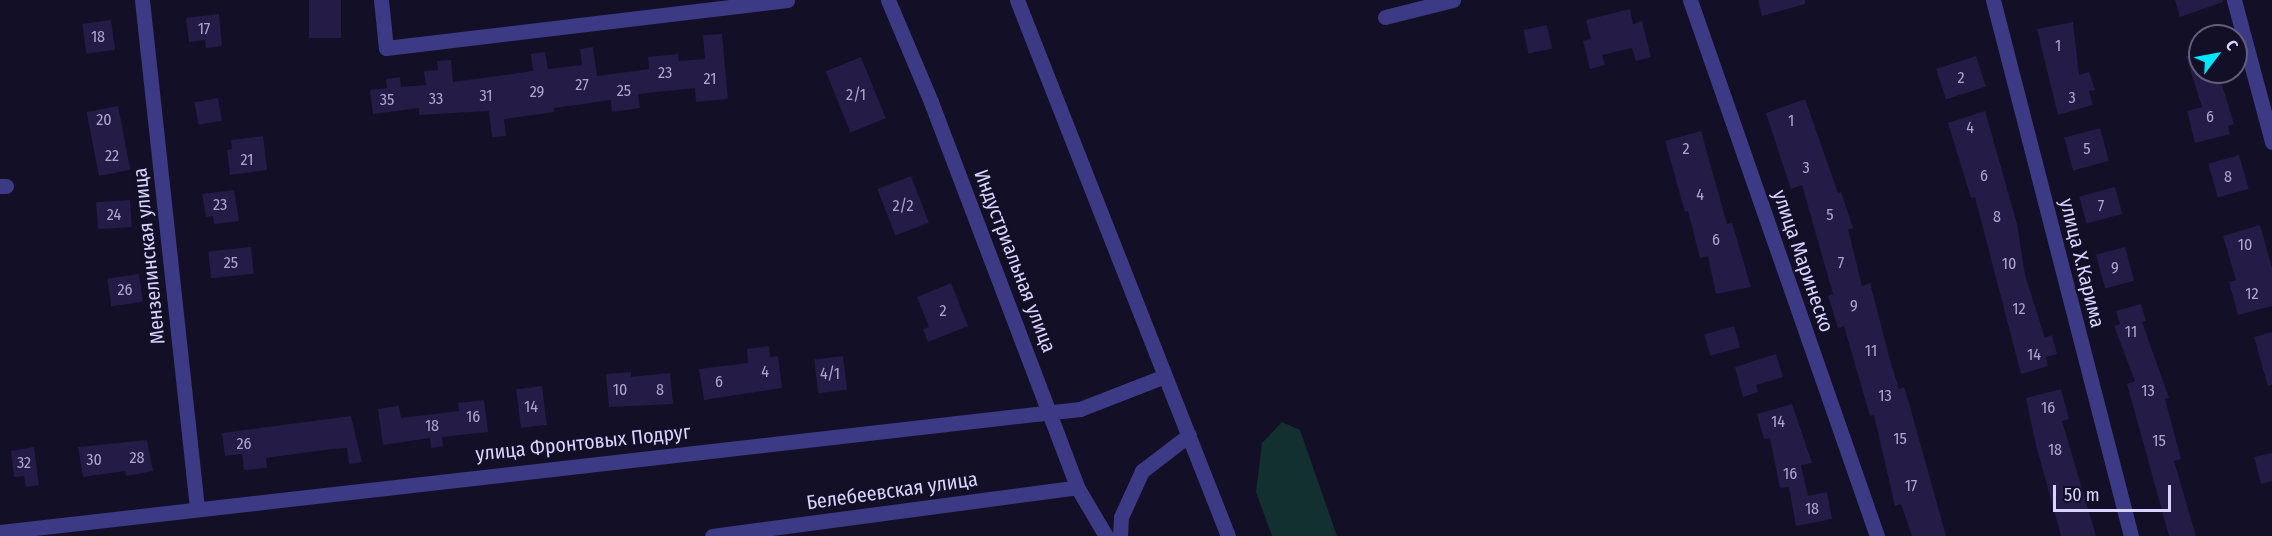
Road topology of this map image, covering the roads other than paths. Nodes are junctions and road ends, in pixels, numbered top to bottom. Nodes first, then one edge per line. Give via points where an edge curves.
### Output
1 (142, 0) edge
2 (381, 0) edge
3 (787, 0) edge
4 (888, 0) edge
5 (1017, 0) edge
6 (1453, 0) edge
7 (1690, 0) edge
8 (1993, 0) edge
9 (2234, 0) edge
10 (1385, 17) dead end
11 (2272, 142) edge
12 (1166, 376) junction
13 (1050, 411) junction
14 (1189, 435) junction
15 (1077, 487) junction
16 (197, 508) junction
17 (787, 531) edge
18 (0, 532) edge
19 (712, 536) edge
20 (1106, 536) edge
21 (1120, 536) edge
22 (1228, 536) edge
23 (1877, 536) edge
24 (2131, 536) edge

1 - 16 street, Мензелинская улица
2 - 3 street via 386,48
4 - 13 street, Индустриальная улица
5 - 12 street
6 - 10 street
7 - 23 street, улица Маринеско
8 - 24 street, улица Х.Карима
9 - 11 street
12 - 13 street, улица Фронтовых Подруг via 1080,410
12 - 14 street
13 - 15 street, Индустриальная улица
13 - 16 street, улица Фронтовых Подруг
14 - 21 street via 1142,471 1121,517
14 - 22 street
15 - 17 street, Белебеевская улица
15 - 20 street, Индустриальная улица
16 - 18 street, улица Фронтовых Подруг
17 - 19 street, Белебеевская улица

